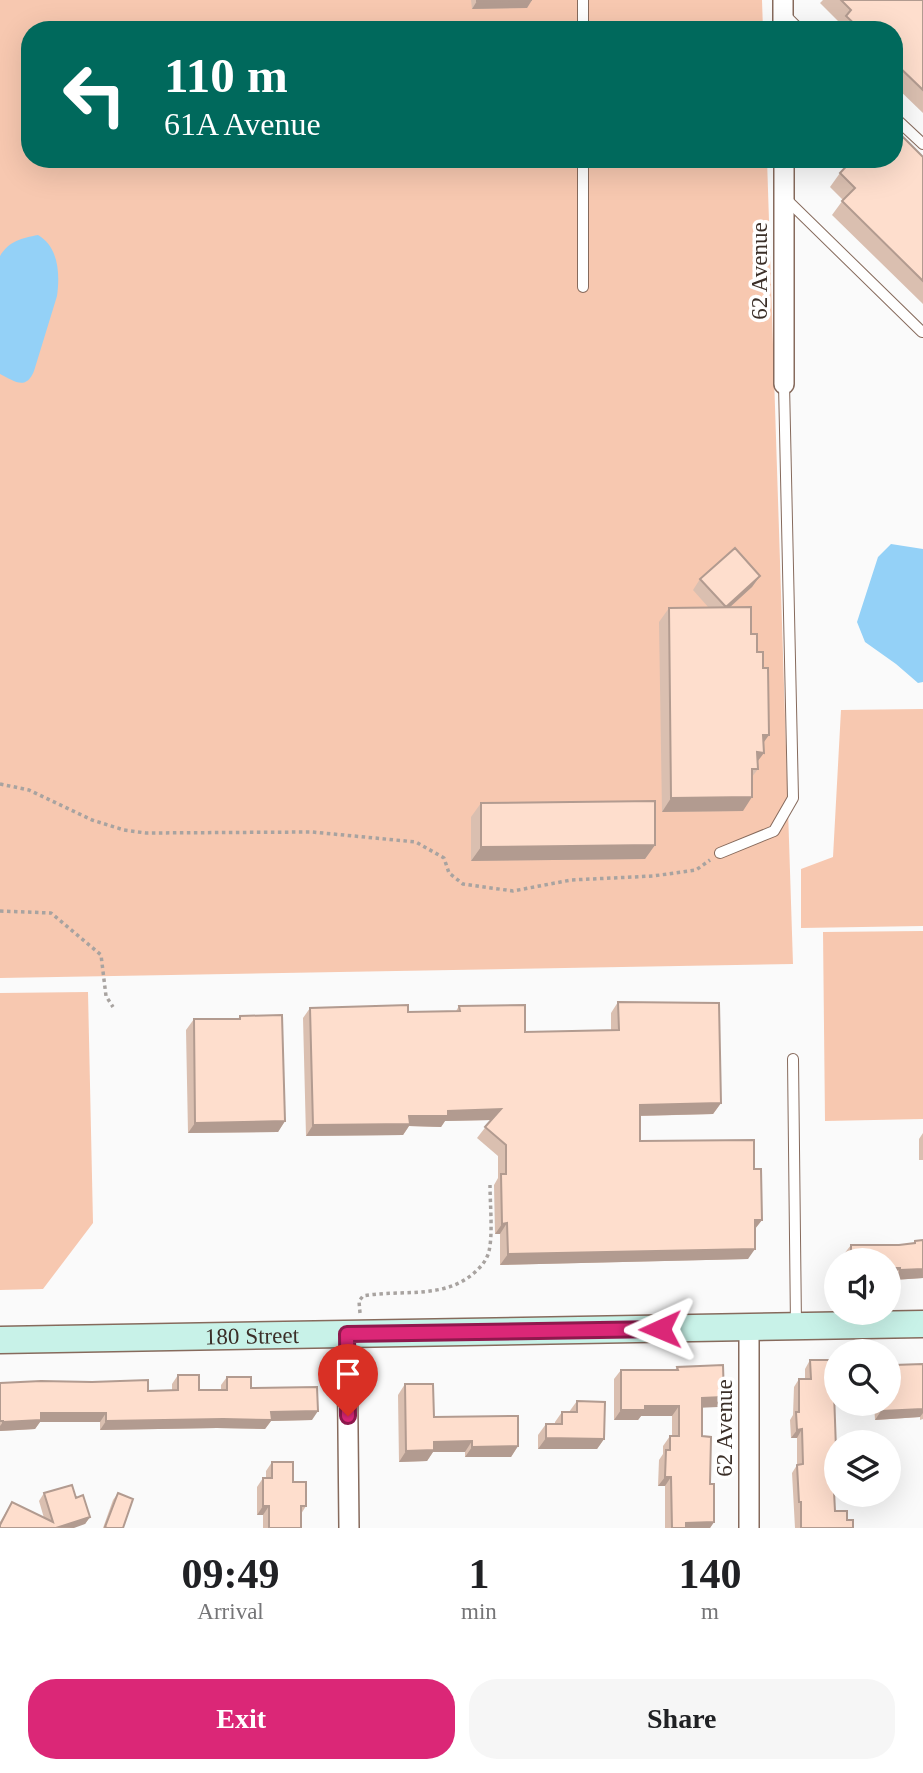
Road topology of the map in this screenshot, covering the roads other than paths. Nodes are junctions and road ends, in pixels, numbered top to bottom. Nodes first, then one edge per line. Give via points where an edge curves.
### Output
1 (583, 0) edge
2 (583, 21) edge
3 (903, 125) edge
4 (923, 144) edge
5 (583, 168) edge
6 (784, 168) edge
7 (784, 197) junction
8 (583, 287) dead end
9 (922, 332) edge
10 (784, 384) joint
11 (720, 853) road end
12 (793, 1059) dead end
13 (923, 1324) edge
14 (356, 1325) junction
15 (748, 1327) junction
16 (796, 1327) junction
17 (0, 1340) edge
18 (349, 1528) edge
19 (749, 1528) edge

1 - 2 lane
3 - 4 lane
5 - 8 lane
6 - 7 street, 62 Avenue
7 - 9 lane
7 - 10 street, 62 Avenue
10 - 11 lane via 793,798 774,831
12 - 16 lane
13 - 16 street, 180 Street
14 - 15 street, 180 Street
14 - 17 street, 180 Street
14 - 18 street
15 - 16 street, 180 Street
15 - 19 street, 62 Avenue

